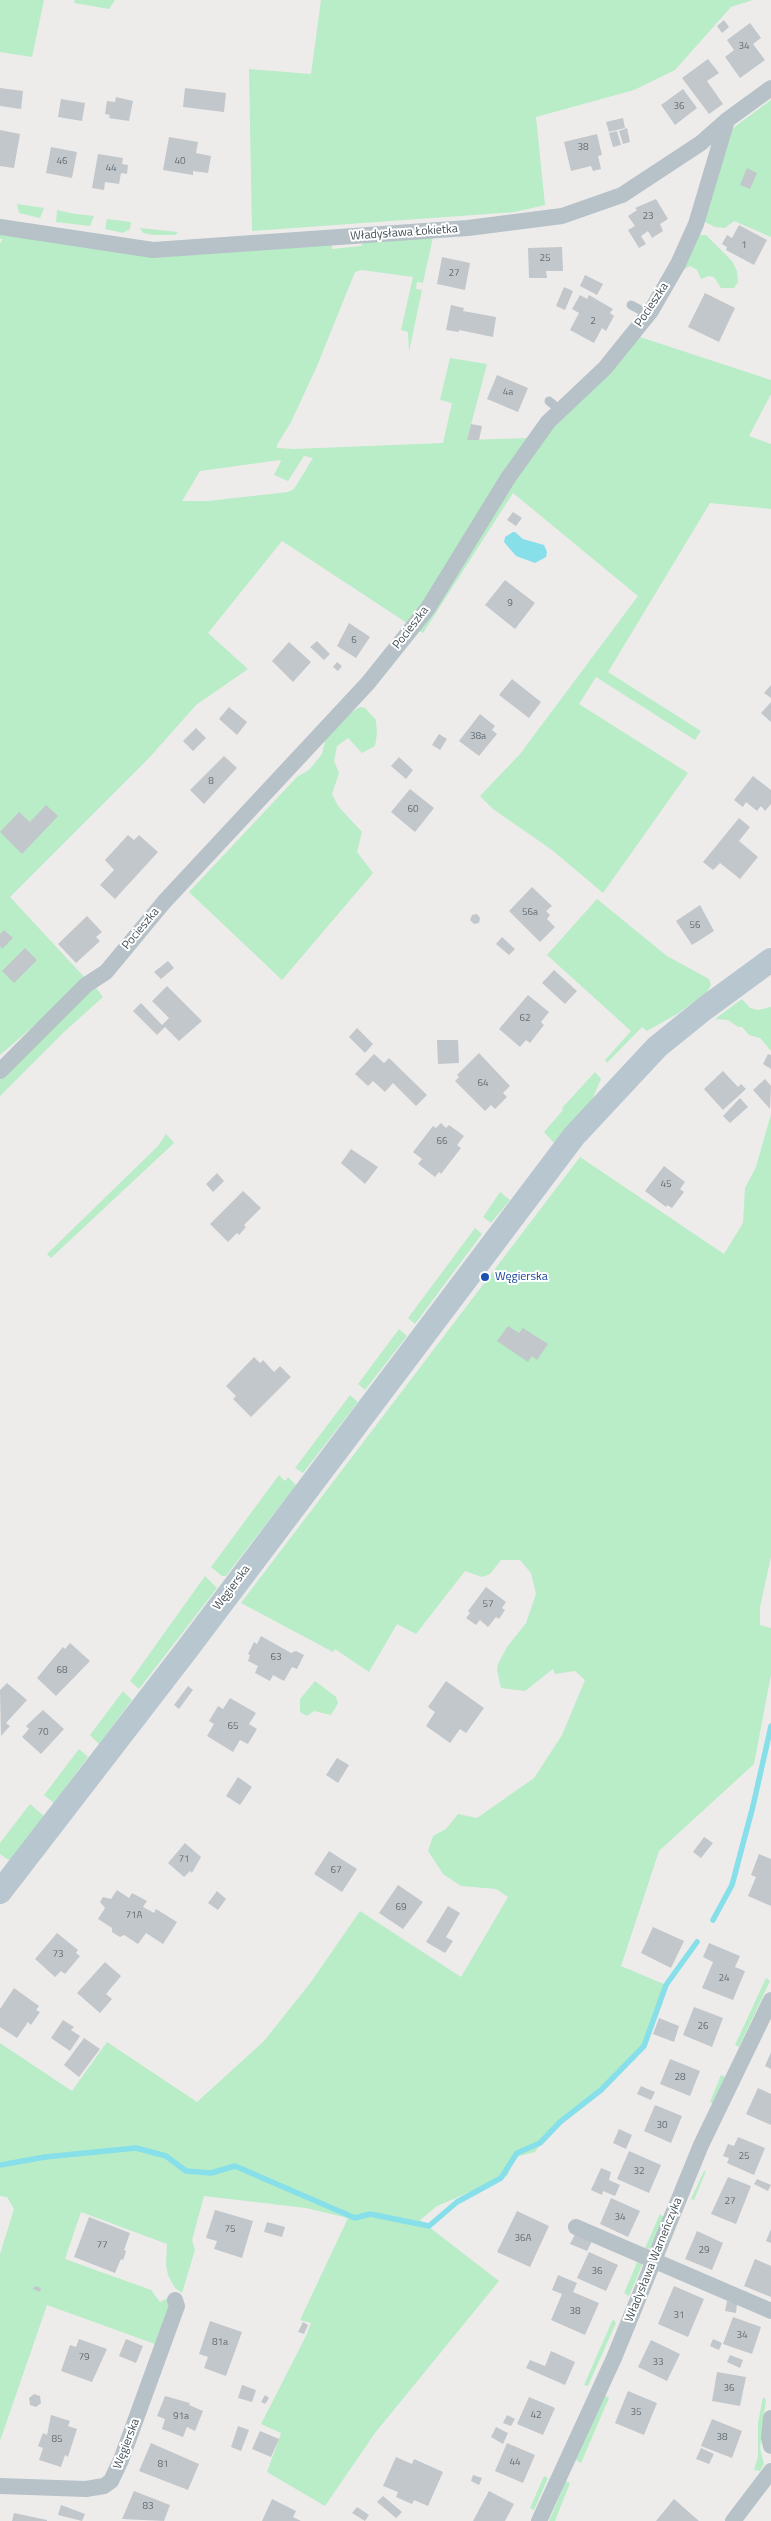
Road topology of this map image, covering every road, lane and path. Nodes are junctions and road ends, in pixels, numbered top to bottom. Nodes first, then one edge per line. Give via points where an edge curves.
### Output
1 (771, 88) edge
2 (727, 120) junction
3 (0, 226) edge
4 (631, 305) dead end
5 (648, 314) junction
6 (771, 960) edge
7 (0, 1070) edge
8 (0, 1892) edge
9 (771, 2000) edge
10 (576, 2227) dead end
11 (654, 2260) junction
12 (175, 2300) dead end
13 (771, 2311) edge
14 (771, 2418) edge
15 (771, 2446) edge
16 (769, 2478) edge
17 (0, 2486) edge
18 (538, 2521) edge
19 (734, 2521) edge

1 - 2 street, Władysława Łokietka
2 - 3 street, Władysława Łokietka via 701,143 622,195 567,220 484,231 153,250
2 - 5 street, Pocieszka via 696,224 678,264
4 - 5 lane
5 - 7 street, Pocieszka via 605,368 554,406 548,422 508,478 428,608 368,683 195,863 106,972 86,985
6 - 8 main road, Węgierska via 704,1008 658,1047 574,1136
9 - 11 street, Władysława Warneńczyka via 701,2145
10 - 11 street
11 - 13 street
11 - 18 street, Władysława Warneńczyka via 614,2358
12 - 17 street, Węgierska via 177,2306 111,2481 104,2486 86,2489
14 - 15 street
16 - 19 street

